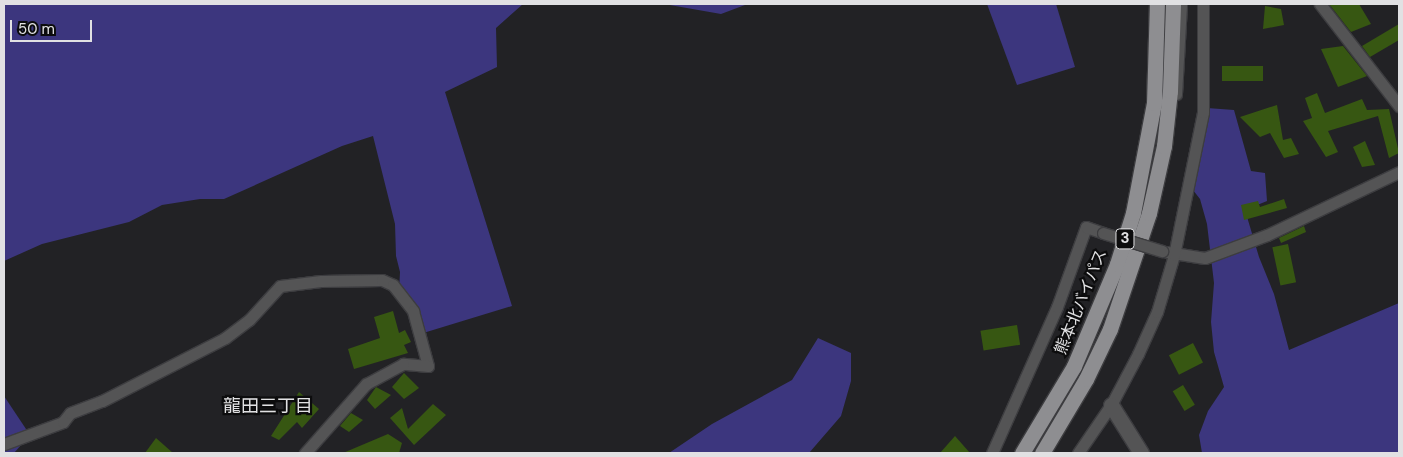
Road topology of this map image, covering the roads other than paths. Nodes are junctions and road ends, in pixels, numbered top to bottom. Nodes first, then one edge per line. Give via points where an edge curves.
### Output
1 (1152, 4) edge
2 (1157, 4) edge
3 (1173, 4) edge
4 (1181, 4) edge
5 (1203, 4) edge
6 (1320, 4) edge
7 (1156, 69) junction
8 (1399, 106) edge
9 (1164, 146) junction
10 (1399, 172) edge
11 (1174, 255) junction
12 (1111, 405) junction
13 (4, 444) edge
14 (305, 453) edge
15 (992, 453) edge
16 (1022, 453) edge
17 (1042, 453) edge
18 (1078, 453) edge
19 (1141, 453) edge

1 - 7 street
2 - 7 highway, 熊本北バイパス / 3
3 - 9 highway, 3 via 1170,91
4 - 9 street via 1179,75
5 - 11 street via 1203,112
6 - 8 street
7 - 16 highway, 熊本北バイパス / 3 via 1154,103 1143,166 1117,264 1074,366
9 - 17 highway, 3 via 1139,249 1110,329 1086,379
10 - 11 street via 1267,235 1205,258
11 - 12 street via 1157,312
11 - 15 street, bridge via 1086,228 1058,307
12 - 18 street
12 - 19 street
13 - 14 street via 63,422 70,413 102,401 225,338 249,320 280,286 321,281 382,280 393,285 413,311 428,366 403,364 366,384

